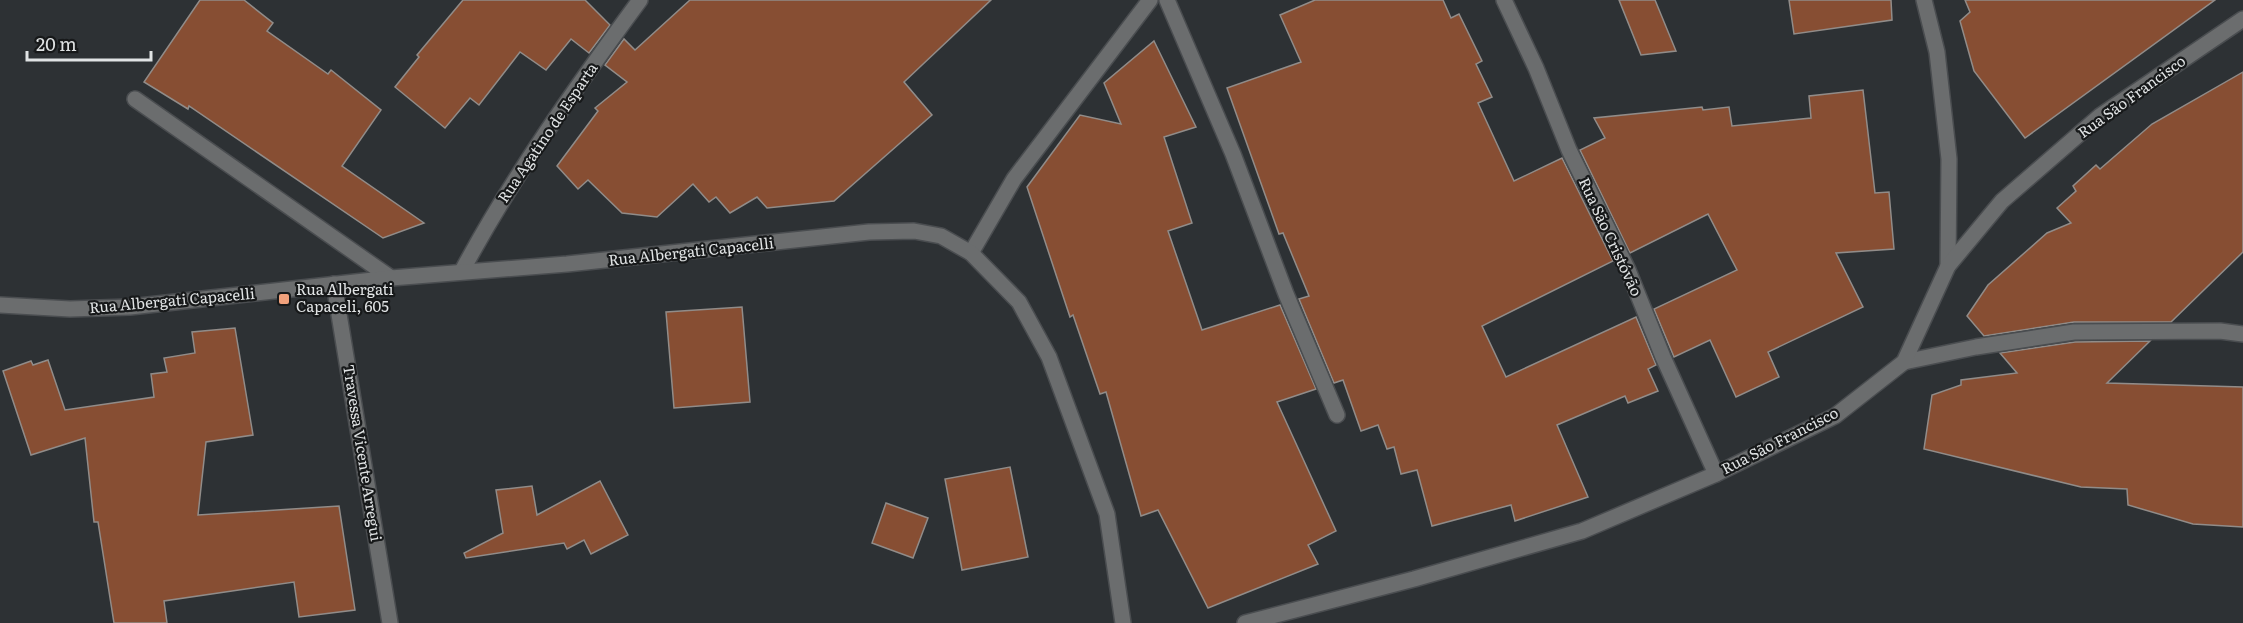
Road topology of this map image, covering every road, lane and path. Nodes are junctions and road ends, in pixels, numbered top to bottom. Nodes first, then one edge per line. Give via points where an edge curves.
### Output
1 (640, 0) edge
2 (1150, 0) edge
3 (1167, 0) edge
4 (1504, 0) edge
5 (1924, 0) edge
6 (2243, 19) edge
7 (135, 99) dead end
8 (971, 253) junction
9 (1948, 267) junction
10 (462, 271) junction
11 (391, 278) junction
12 (334, 284) junction
13 (0, 305) edge
14 (2243, 334) edge
15 (1904, 362) junction
16 (1337, 415) dead end
17 (1716, 474) junction
18 (390, 623) edge
19 (1123, 623) edge
20 (1245, 623) edge

1 - 10 street, Rua Agatino de Esparta via 579,84
2 - 8 street via 1014,179
3 - 16 street
4 - 17 street, Rua São Cristóvão
5 - 9 street via 1937,52 1949,159
6 - 9 street, Rua São Francisco via 2100,116 2002,201
7 - 11 street
8 - 10 street, Rua Albergati Capacelli via 941,236 869,232 578,263
8 - 19 street, Rua Albergati Capacelli via 1019,302 1049,357 1107,514
9 - 15 street, Rua São Francisco
10 - 11 street, Rua Albergati Capacelli
11 - 12 street, Rua Albergati Capacelli
12 - 13 street, Rua Albergati Capacelli via 130,307
12 - 18 street, Travessa Vicente Arregui
14 - 15 street via 2074,332
15 - 17 street, Rua São Francisco via 1835,416
17 - 20 street, Rua São Francisco via 1582,531

